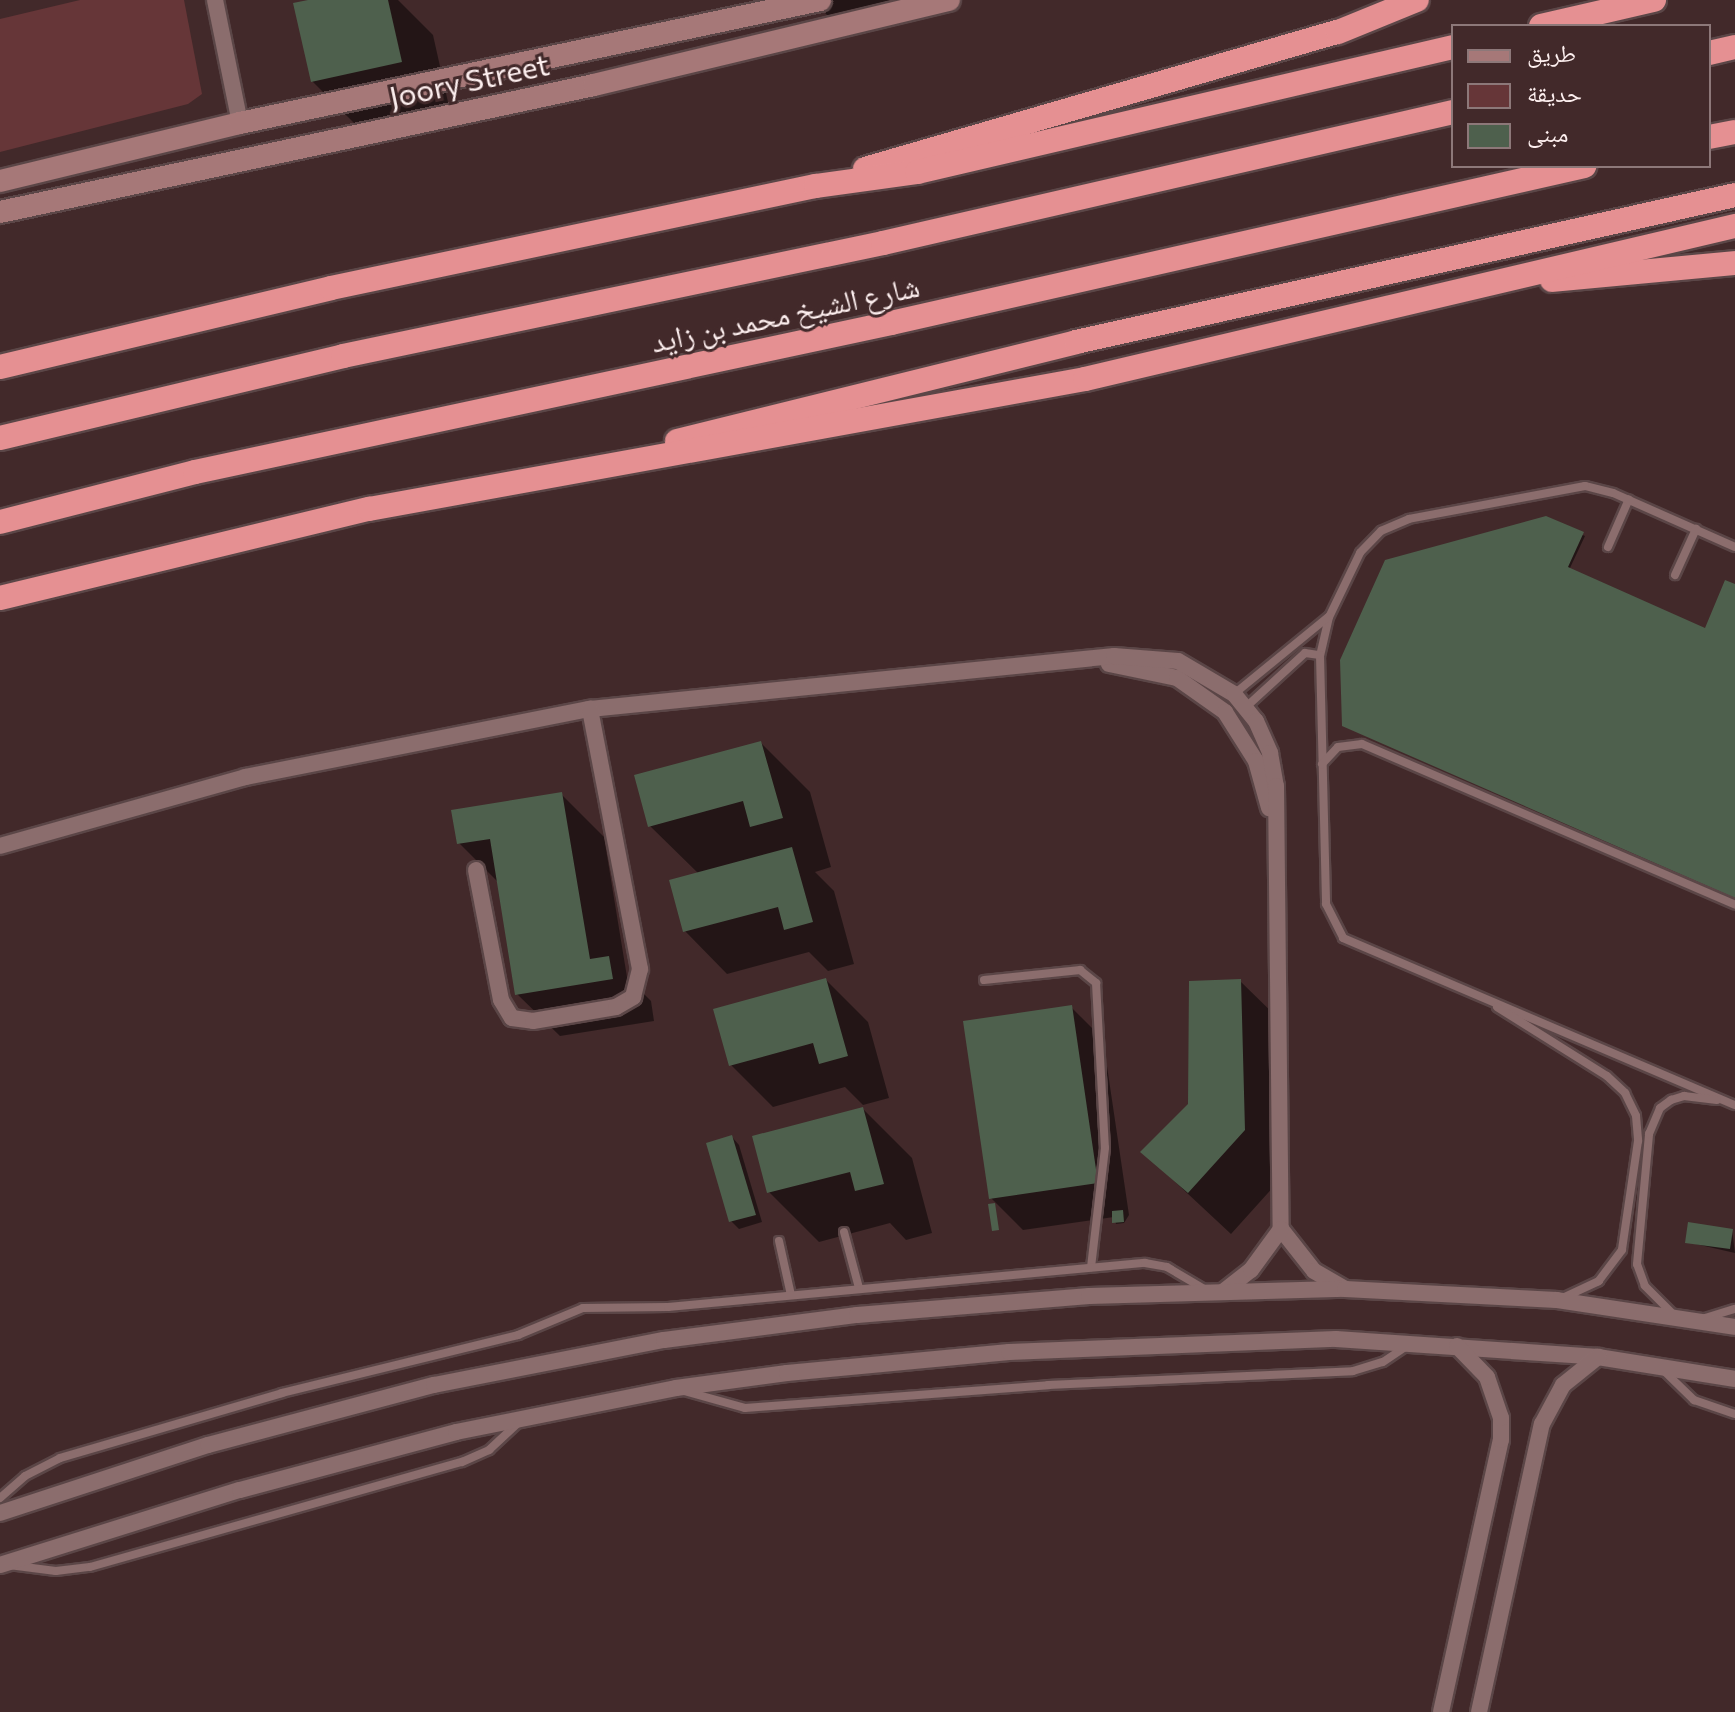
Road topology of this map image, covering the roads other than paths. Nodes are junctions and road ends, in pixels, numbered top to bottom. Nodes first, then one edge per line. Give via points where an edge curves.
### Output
1 (215, 0) edge
2 (820, 0) edge
3 (949, 0) edge
4 (1417, 0) edge
5 (1654, 0) edge
6 (1550, 24) edge
7 (1451, 47) edge
8 (1735, 47) edge
9 (1711, 53) edge
10 (1451, 112) edge
11 (240, 123) junction
12 (1735, 132) edge
13 (1711, 137) edge
14 (1575, 168) edge
15 (0, 181) edge
16 (123, 182) junction
17 (816, 186) junction
18 (1735, 195) edge
19 (0, 212) edge
20 (1735, 226) edge
21 (1735, 263) edge
22 (1474, 285) junction
23 (0, 367) edge
24 (0, 438) edge
25 (548, 479) junction
26 (1629, 499) junction
27 (0, 522) edge
28 (1696, 529) junction
29 (1608, 547) dead end
30 (1735, 547) edge
31 (1675, 575) dead end
32 (0, 598) edge
33 (1329, 617) junction
34 (1320, 655) junction
35 (1079, 662) junction
36 (1234, 694) junction
37 (1246, 707) junction
38 (590, 709) junction
39 (1321, 766) junction
40 (1275, 833) junction
41 (0, 846) edge
42 (476, 870) dead end
43 (1735, 905) edge
44 (984, 980) dead end
45 (1487, 999) junction
46 (1733, 1104) edge
47 (1281, 1229) junction
48 (844, 1232) dead end
49 (779, 1241) dead end
50 (1091, 1267) junction
51 (859, 1288) junction
52 (1345, 1289) junction
53 (1217, 1292) junction
54 (791, 1295) junction
55 (1557, 1300) junction
56 (1735, 1309) edge
57 (1676, 1317) junction
58 (1696, 1321) junction
59 (1735, 1327) edge
60 (1409, 1344) junction
61 (1457, 1346) junction
62 (1598, 1357) junction
63 (1659, 1365) junction
64 (1735, 1379) edge
65 (676, 1388) junction
66 (1735, 1414) edge
67 (521, 1418) junction
68 (0, 1498) edge
69 (0, 1513) edge
70 (2, 1564) edge
71 (1441, 1712) edge
72 (1479, 1712) edge

1 - 11 street
2 - 11 street, Joory Street
3 - 16 street, Joory Street via 594,85
4 - 17 highway via 1310,41
5 - 6 highway
7 - 17 highway via 917,172
8 - 9 highway
10 - 24 highway, شارع الشيخ محمد بن زايد via 883,243 343,356
11 - 15 street, Joory Street
11 - 16 street via 212,146 138,164
12 - 13 highway
14 - 27 highway, شارع الشيخ محمد بن زايد via 875,327 195,472
16 - 19 street, Joory Street
17 - 23 highway via 331,288
18 - 25 highway via 771,414
20 - 22 highway
21 - 22 highway
22 - 25 highway via 1085,379
25 - 32 highway via 217,543
26 - 28 lane
26 - 29 lane
26 - 33 lane via 1599,488 1570,487 1395,523 1360,553
28 - 30 lane
28 - 31 lane
33 - 34 lane
33 - 36 lane
34 - 37 lane via 1305,653
34 - 39 lane
35 - 36 street via 1162,657 1201,670
35 - 38 street via 813,683
35 - 40 street via 1159,672 1210,699 1248,743
36 - 37 street
37 - 40 street via 1270,753
38 - 41 street via 245,777
38 - 42 street via 640,969 633,997 616,1007 533,1021 512,1018 501,1000
39 - 43 lane via 1338,747 1362,744
39 - 45 lane via 1326,904 1334,928 1355,945
40 - 47 street
44 - 50 lane via 1080,970 1096,983 1105,1148
45 - 46 lane
45 - 55 lane via 1607,1076 1625,1093 1636,1116 1638,1141 1622,1250 1599,1281
46 - 57 lane via 1684,1096 1671,1100 1652,1120 1637,1264 1645,1286
47 - 52 street via 1301,1259
47 - 53 street via 1251,1270
48 - 51 lane
49 - 54 lane
50 - 51 lane
50 - 53 lane via 1156,1264
51 - 54 lane
52 - 53 street
52 - 55 street
53 - 69 street via 1089,1296 857,1315 587,1353 283,1424
54 - 68 lane via 583,1308 518,1335 282,1393 60,1458 25,1476
55 - 57 street
56 - 58 lane
57 - 58 street
58 - 59 street
60 - 61 street
60 - 65 street via 1336,1339 1009,1352
60 - 65 lane via 1383,1362 1353,1371 1048,1385 745,1408 715,1404
61 - 62 street
61 - 71 street via 1474,1360 1496,1397 1501,1440
62 - 63 street
62 - 72 street via 1563,1385 1542,1424
63 - 64 street
63 - 66 lane via 1684,1395
65 - 67 street
67 - 70 street via 347,1459
67 - 70 lane via 501,1441 462,1462 90,1567 38,1571

